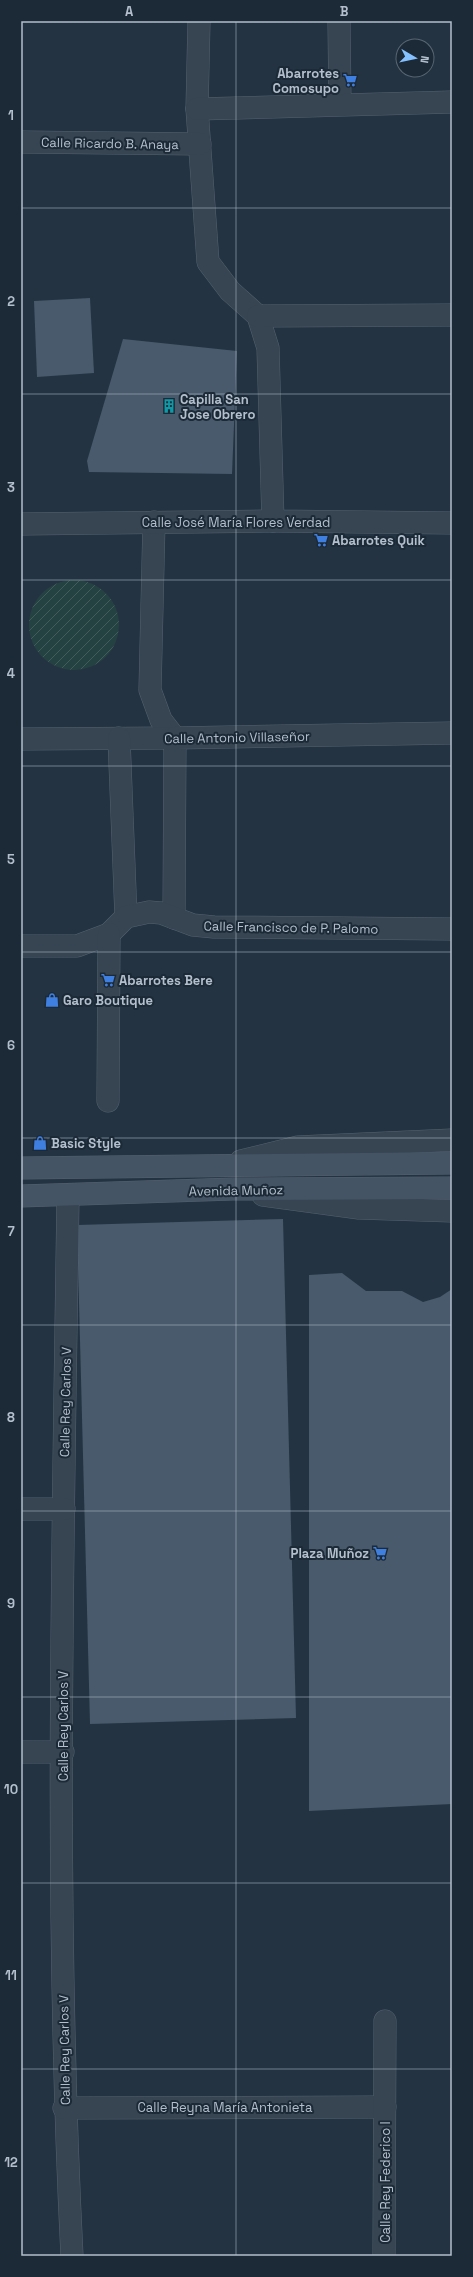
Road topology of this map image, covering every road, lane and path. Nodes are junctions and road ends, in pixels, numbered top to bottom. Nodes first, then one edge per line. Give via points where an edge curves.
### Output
1 (199, 21) edge
2 (338, 21) edge
3 (452, 102) edge
4 (340, 104) junction
5 (197, 109) junction
6 (21, 142) edge
7 (200, 144) junction
8 (452, 314) edge
9 (258, 316) junction
10 (273, 521) junction
11 (154, 522) junction
12 (452, 523) edge
13 (21, 524) edge
14 (452, 733) edge
15 (119, 738) junction
16 (175, 738) junction
17 (21, 739) edge
18 (126, 917) junction
19 (174, 918) junction
20 (452, 929) edge
21 (109, 934) junction
22 (21, 946) edge
23 (108, 1101) dead end
24 (452, 1140) edge
25 (452, 1163) edge
26 (223, 1166) junction
27 (21, 1168) edge
28 (452, 1188) edge
29 (233, 1189) junction
30 (21, 1196) edge
31 (68, 1196) junction
32 (452, 1211) edge
33 (21, 1509) edge
34 (64, 1509) junction
35 (21, 1752) edge
36 (63, 1752) junction
37 (385, 2021) dead end
38 (385, 2107) junction
39 (64, 2108) junction
40 (72, 2256) edge
41 (384, 2256) edge

1 - 5 street
2 - 4 street
3 - 4 street
4 - 5 street
5 - 7 street
6 - 7 street, Calle Ricardo B. Anaya
7 - 9 street via 208,262 230,291
8 - 9 street
9 - 10 street via 268,348
10 - 11 street, Calle José María Flores Verdad
10 - 12 street, Calle José María Flores Verdad
11 - 13 street, Calle José María Flores Verdad
11 - 16 street via 150,690 160,720
14 - 16 street, Calle Antonio Villaseñor
15 - 16 street, Calle Antonio Villaseñor
15 - 17 street, Calle Antonio Villaseñor
15 - 18 street
16 - 19 street
18 - 19 street, Calle Francisco de P. Palomo via 149,912
18 - 21 street
19 - 20 street, Calle Francisco de P. Palomo via 193,925 214,928
21 - 22 street via 77,946
21 - 23 street
24 - 26 street via 298,1147
25 - 26 main road, Avenida Muñoz
26 - 27 main road, Avenida Muñoz
28 - 29 main road, Avenida Muñoz
29 - 31 main road, Avenida Muñoz
29 - 32 street via 359,1208
30 - 31 main road, Avenida Muñoz
31 - 34 street, Calle Rey Carlos V
33 - 34 street
34 - 36 street, Calle Rey Carlos V
35 - 36 street
36 - 39 street, Calle Rey Carlos V
37 - 38 street, Calle Rey Federico I
38 - 39 street, Calle Reyna María Antonieta
38 - 41 street, Calle Rey Federico I
39 - 40 street, Calle Rey Carlos V

